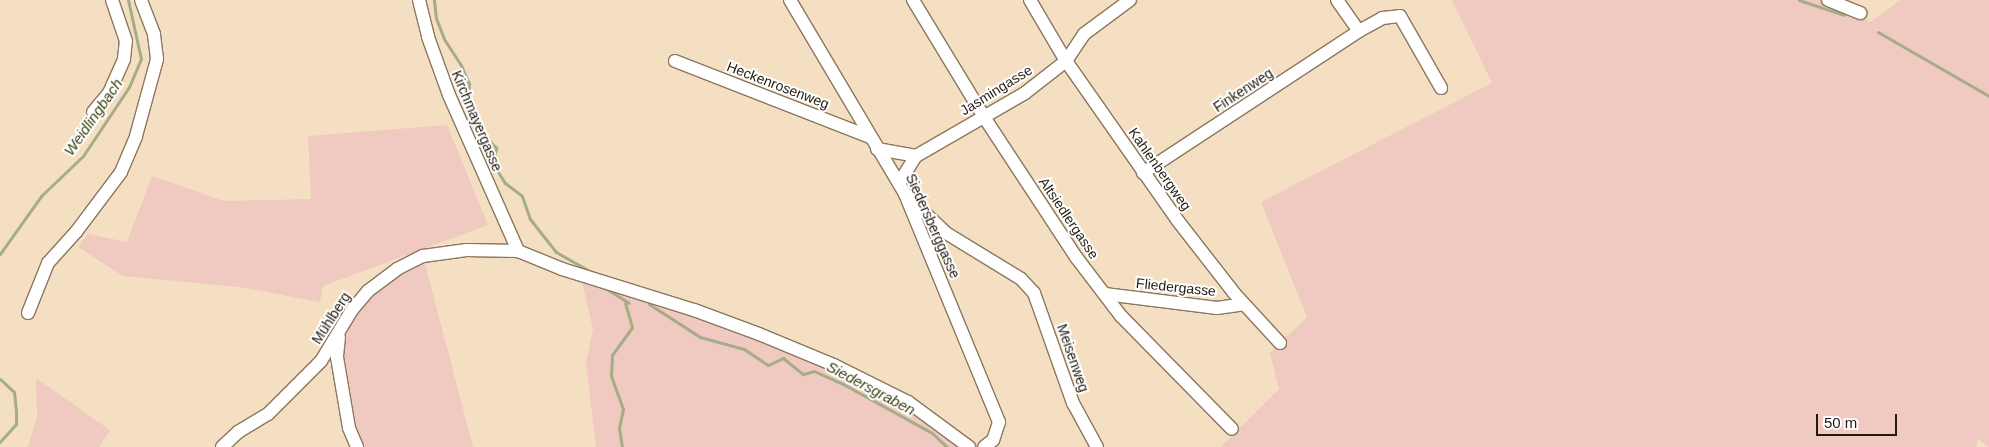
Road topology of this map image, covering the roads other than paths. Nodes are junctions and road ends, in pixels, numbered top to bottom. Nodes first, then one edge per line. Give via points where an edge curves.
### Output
1 (112, 0) edge
2 (141, 0) edge
3 (419, 0) edge
4 (790, 0) edge
5 (913, 0) edge
6 (1030, 0) edge
7 (1130, 0) edge
8 (1337, 0) edge
9 (1828, 0) edge
10 (1860, 13) dead end
11 (1359, 31) junction
12 (675, 61) dead end
13 (1066, 61) junction
14 (1441, 88) dead end
15 (93, 112) dead end
16 (984, 116) junction
17 (870, 136) junction
18 (877, 149) junction
19 (916, 156) junction
20 (1143, 173) junction
21 (902, 189) junction
22 (518, 251) junction
23 (1105, 294) junction
24 (1244, 304) junction
25 (28, 313) dead end
26 (339, 335) junction
27 (1280, 343) dead end
28 (1232, 429) dead end
29 (222, 447) edge
30 (357, 447) edge
31 (969, 447) edge
32 (984, 447) edge
33 (1097, 447) edge

1 - 15 street via 126,41 124,60 109,92
2 - 25 street via 154,34 157,59 136,136 121,172 48,263
3 - 22 street, Kirchmayergasse via 448,95
4 - 17 street, Siedersberggasse
5 - 16 street, Altsiedlergasse
6 - 13 street, Kahlenbergweg
7 - 13 street, Jasmingasse via 1084,34
8 - 11 street
9 - 10 street
11 - 14 street, Finkenweg via 1382,18 1400,16
11 - 20 street, Finkenweg
12 - 17 street, Heckenrosenweg
13 - 16 street, Jasmingasse via 1025,93
13 - 20 street, Kahlenbergweg
16 - 19 street, Jasmingasse
16 - 23 street, Altsiedlergasse via 1076,257
17 - 18 street, Siedersberggasse
18 - 19 street
18 - 21 street, Siedersberggasse
19 - 21 street, Jasmingasse
20 - 24 street, Kahlenbergweg
21 - 32 street, Siedersberggasse via 999,422 993,440
21 - 33 street, Meisenweg via 946,233 1021,279 1034,293 1073,403
22 - 26 street, Mühlberg via 467,250 423,256 397,269 368,291 352,310
22 - 31 street via 589,278 694,310 834,365 908,402
23 - 24 street, Fliedergasse via 1217,308
23 - 28 street, Altsiedlergasse via 1121,316
24 - 27 street, Kahlenbergweg
26 - 29 street, Mühlberg via 322,361 296,388 268,414 238,432
26 - 30 street via 336,357 349,428

